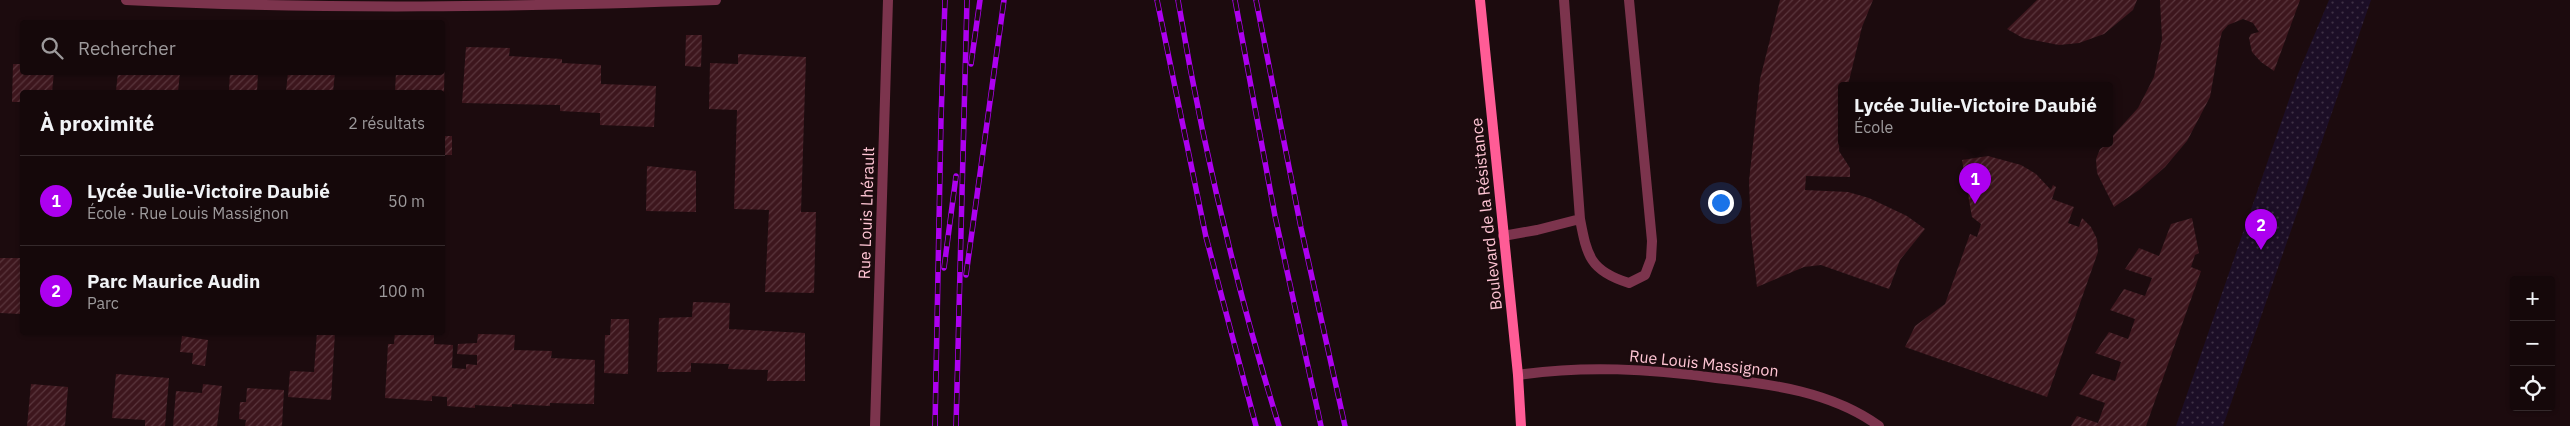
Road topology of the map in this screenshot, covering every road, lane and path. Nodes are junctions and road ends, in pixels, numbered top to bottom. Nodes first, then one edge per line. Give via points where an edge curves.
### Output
1 (126, 0) edge
2 (716, 0) edge
3 (888, 0) edge
4 (1480, 0) edge
5 (1564, 0) edge
6 (1629, 0) edge
7 (1580, 219) junction
8 (1503, 236) junction
9 (1518, 375) junction
10 (874, 426) edge
11 (1521, 426) edge
12 (1879, 426) edge

1 - 2 street via 225,5 520,6
3 - 10 street, Rue Louis Lhérault
4 - 8 main road, Boulevard de la Résistance
5 - 7 street
6 - 7 street via 1652,241 1651,259 1644,275 1629,283 1610,277 1595,266 1586,250
7 - 8 street
8 - 9 main road, Boulevard de la Résistance
9 - 11 main road, Boulevard de la Résistance
9 - 12 street, Rue Louis Massignon via 1565,369 1652,370 1757,382 1826,399

